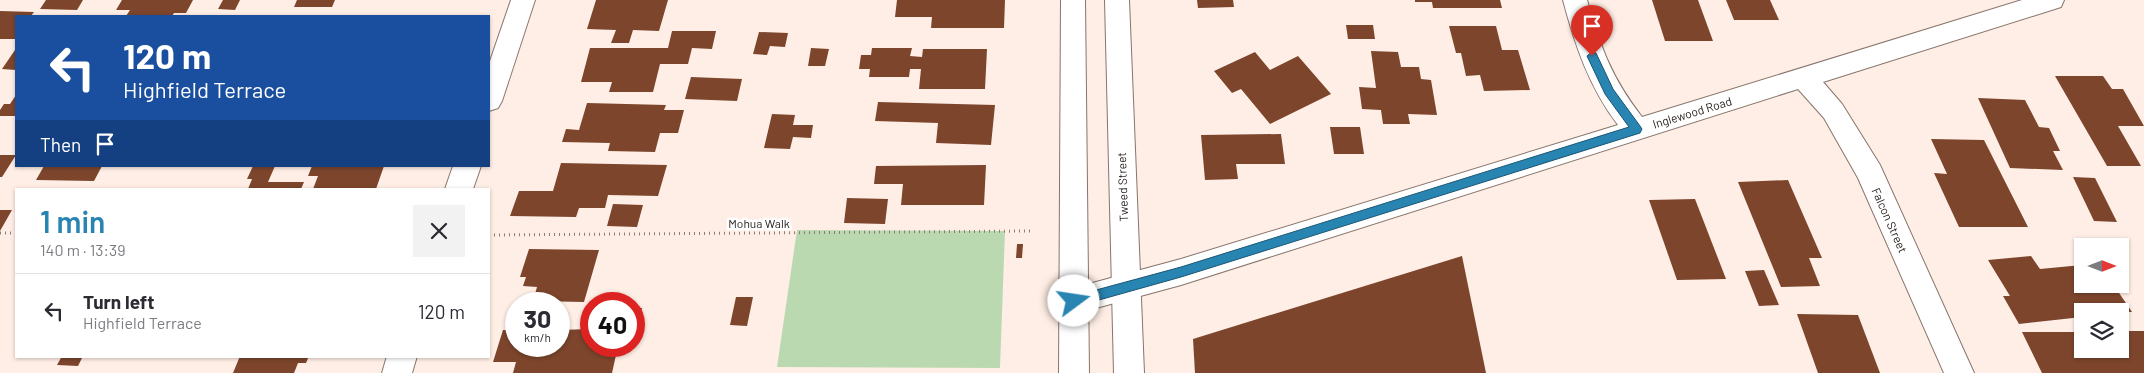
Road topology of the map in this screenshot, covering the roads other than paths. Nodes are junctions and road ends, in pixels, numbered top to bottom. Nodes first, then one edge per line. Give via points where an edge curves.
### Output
1 (523, 0) edge
2 (1073, 0) edge
3 (1117, 0) edge
4 (1575, 0) edge
5 (2052, 0) edge
6 (1803, 78) junction
7 (490, 98) edge
8 (1636, 129) junction
9 (467, 167) edge
10 (459, 188) edge
11 (1125, 288) junction
12 (1074, 301) junction
13 (401, 358) edge
14 (397, 373) edge
15 (1074, 373) edge
16 (1128, 373) edge
17 (1959, 373) edge

1 - 7 street
2 - 12 street
3 - 11 street, Tweed Street
4 - 8 street via 1600,76
5 - 6 street, Inglewood Road
6 - 8 street, Inglewood Road
6 - 17 street, Falcon Street via 1833,111 1870,173
8 - 11 street, Inglewood Road
9 - 10 street
11 - 12 street, Inglewood Road
11 - 16 street, Tweed Street
12 - 15 street
13 - 14 street

